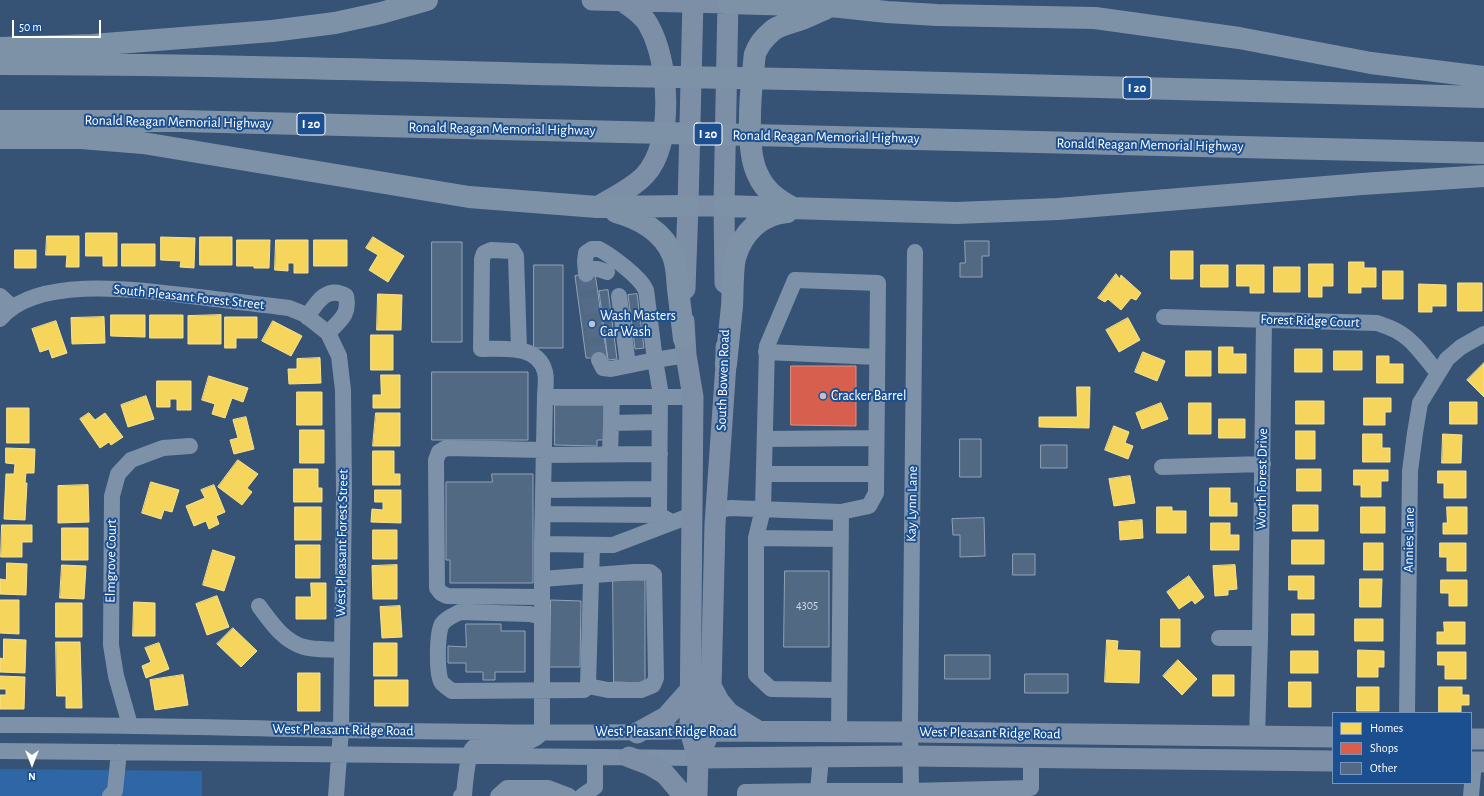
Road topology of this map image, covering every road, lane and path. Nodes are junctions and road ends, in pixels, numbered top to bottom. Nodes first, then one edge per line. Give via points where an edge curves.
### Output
1 (426, 0) edge
2 (592, 0) edge
3 (808, 0) edge
4 (627, 1) edge
5 (693, 1) edge
6 (728, 2) edge
7 (831, 6) junction
8 (0, 48) edge
9 (0, 64) edge
10 (1484, 77) edge
11 (1484, 97) edge
12 (0, 121) edge
13 (0, 138) edge
14 (1484, 154) edge
15 (1484, 176) edge
16 (688, 206) junction
17 (724, 206) junction
18 (597, 207) junction
19 (793, 208) junction
20 (823, 210) junction
21 (915, 252) dead end
22 (606, 272) dead end
23 (0, 296) edge
24 (619, 296) dead end
25 (4, 314) edge
26 (307, 316) junction
27 (1164, 316) dead end
28 (1264, 320) junction
29 (328, 333) junction
30 (1484, 334) edge
31 (685, 347) junction
32 (519, 349) junction
33 (766, 352) junction
34 (877, 357) junction
35 (599, 360) dead end
36 (655, 360) junction
37 (726, 364) junction
38 (628, 365) junction
39 (1437, 372) junction
40 (545, 397) junction
41 (612, 397) junction
42 (660, 398) junction
43 (693, 398) junction
44 (660, 422) junction
45 (611, 424) junction
46 (876, 438) junction
47 (765, 439) junction
48 (190, 446) dead end
49 (544, 452) junction
50 (610, 453) junction
51 (660, 454) junction
52 (1263, 464) junction
53 (1162, 467) dead end
54 (764, 474) junction
55 (876, 474) junction
56 (659, 489) junction
57 (543, 490) junction
58 (763, 509) junction
59 (716, 511) junction
60 (841, 512) junction
61 (543, 514) junction
62 (675, 517) junction
63 (756, 538) junction
64 (841, 539) junction
65 (542, 544) junction
66 (592, 545) junction
67 (591, 575) junction
68 (542, 579) junction
69 (542, 597) junction
70 (258, 606) dead end
71 (542, 617) junction
72 (1219, 638) dead end
73 (1260, 638) junction
74 (341, 650) junction
75 (588, 686) junction
76 (701, 687) junction
77 (542, 690) junction
78 (839, 690) junction
79 (1407, 712) edge
80 (0, 725) edge
81 (130, 725) junction
82 (341, 730) junction
83 (700, 731) junction
84 (542, 732) junction
85 (759, 732) junction
86 (839, 732) junction
87 (910, 732) junction
88 (637, 733) junction
89 (1257, 736) junction
90 (1332, 737) edge
91 (1472, 739) edge
92 (1484, 739) edge
93 (0, 751) edge
94 (119, 752) junction
95 (340, 755) junction
96 (470, 755) junction
97 (910, 756) junction
98 (595, 757) junction
99 (629, 757) junction
100 (821, 757) junction
101 (698, 758) junction
102 (1031, 758) junction
103 (1332, 761) edge
104 (1476, 762) edge
105 (911, 791) junction
106 (818, 792) junction
107 (1031, 792) edge
108 (593, 793) edge
109 (929, 793) edge
110 (959, 793) edge
111 (796, 794) edge
112 (110, 796) edge
113 (336, 796) edge
114 (464, 796) edge
115 (498, 796) edge
116 (569, 796) edge
117 (684, 796) edge
118 (697, 796) edge
119 (745, 796) edge
120 (1471, 796) edge

1 - 8 highway via 335,23 272,31 99,44
2 - 4 main road
3 - 7 main road
4 - 5 main road
4 - 18 main road via 649,24 661,56 666,119 658,153 646,174
5 - 6 main road
5 - 16 main road, South Bowen Road
6 - 7 highway
6 - 17 main road, South Bowen Road
7 - 10 highway via 937,15 1095,18 1239,38 1371,63
7 - 19 highway via 806,18 780,26 771,32 755,55 750,141 754,166 769,191 780,202
9 - 11 highway, I 20, bridge via 281,67
12 - 14 highway, Ronald Reagan Memorial Highway / I 20, bridge via 182,121
13 - 18 highway via 81,138 143,143 469,197
15 - 20 highway via 1058,209 956,213
16 - 17 main road
16 - 18 highway
16 - 31 main road, South Bowen Road via 684,294
17 - 19 highway
17 - 37 main road, South Bowen Road
18 - 31 highway via 642,221 660,236 672,255 676,269
19 - 20 highway
20 - 37 highway via 773,215 754,226 742,238 735,258
21 - 87 street, Kay Lynn Lane
22 - 36 street via 598,269 586,272 586,254 599,249 636,276 644,285
23 - 25 street
24 - 38 street
25 - 26 street, South Pleasant Forest Street via 26,300 51,292 130,289 289,308
26 - 29 street, South Pleasant Forest Street
26 - 29 street via 323,296 340,292 346,296 348,311
27 - 28 street, Forest Ridge Court
28 - 39 street, Forest Ridge Court via 1377,323 1401,333 1413,343
28 - 52 street, Worth Forest Drive
29 - 74 street, West Pleasant Forest Street via 339,356 343,390
30 - 39 street, Annies Lane via 1461,347
31 - 36 street
31 - 43 main road, South Bowen Road
32 - 32 street via 481,349 482,259 484,253 491,250 513,251 516,256
32 - 40 street via 541,362 546,373
33 - 34 street
33 - 34 street via 795,280 878,283
33 - 47 street
34 - 46 street
35 - 38 street via 601,366 606,368
36 - 38 street
36 - 42 street
37 - 59 main road, South Bowen Road
39 - 79 street, Annies Lane via 1420,403 1410,471
40 - 41 street
40 - 49 street
41 - 42 street
41 - 45 street
42 - 43 street
42 - 44 street
43 - 62 main road, South Bowen Road
44 - 45 street
44 - 51 street
45 - 50 street
46 - 47 street
46 - 55 street
47 - 54 street
48 - 81 street, Elmgrove Court via 163,448 131,460 118,474 112,496 111,645 116,676
49 - 50 street
49 - 57 street
49 - 69 street via 446,448 439,452 436,460 437,588 448,596
50 - 51 street
51 - 56 street
52 - 53 street
52 - 73 street, Worth Forest Drive
54 - 55 street
54 - 58 street
55 - 60 street via 876,493 869,506
56 - 57 street
56 - 62 street
57 - 61 street
58 - 59 street via 728,508
58 - 60 street
58 - 63 street
59 - 62 main road
59 - 76 main road, South Bowen Road
60 - 64 street
61 - 62 street
61 - 65 street
62 - 66 street via 613,546
62 - 76 main road, South Bowen Road
63 - 64 street
63 - 78 street via 756,675 771,689
64 - 78 street
65 - 66 street
65 - 68 street
66 - 67 street
67 - 68 street
67 - 75 street
67 - 75 street via 650,572 654,575 656,678 653,685 641,690 608,690
68 - 69 street
69 - 71 street
70 - 74 street via 288,640 305,648
71 - 77 street
71 - 77 street via 530,614 460,612 450,616 442,624 439,632 439,674 442,683 452,691
72 - 73 street
73 - 89 street, Worth Forest Drive
74 - 82 street, West Pleasant Forest Street
75 - 77 street via 584,690
76 - 83 main road, South Bowen Road
76 - 85 main road via 720,701 729,713
76 - 88 main road via 666,717
77 - 84 street
78 - 86 street
80 - 81 street, West Pleasant Ridge Road
81 - 82 street, West Pleasant Ridge Road
82 - 84 street, West Pleasant Ridge Road
82 - 95 street, West Pleasant Forest Street
83 - 85 main road, West Pleasant Ridge Road
83 - 88 street, West Pleasant Ridge Road
83 - 101 main road, South Bowen Road
84 - 88 street, West Pleasant Ridge Road
84 - 96 street via 539,737 527,742 478,744 472,748
85 - 86 main road, West Pleasant Ridge Road
86 - 87 main road, West Pleasant Ridge Road
87 - 89 main road, West Pleasant Ridge Road
87 - 97 street, Kay Lynn Lane
89 - 90 main road, West Pleasant Ridge Road
91 - 92 main road
93 - 94 street, West Pleasant Ridge Road
94 - 95 street, West Pleasant Ridge Road
94 - 112 street via 115,791
95 - 96 street, West Pleasant Ridge Road
95 - 113 street, West Pleasant Forest Street
96 - 98 street, West Pleasant Ridge Road
96 - 114 street
97 - 100 main road, West Pleasant Ridge Road
97 - 102 main road, West Pleasant Ridge Road
97 - 105 street, Kay Lynn Lane
98 - 99 street, West Pleasant Ridge Road
98 - 108 street
99 - 101 street, West Pleasant Ridge Road
99 - 117 main road via 665,774
100 - 101 main road, West Pleasant Ridge Road
100 - 106 street
101 - 118 main road, South Bowen Road
102 - 103 main road, West Pleasant Ridge Road
102 - 107 street
104 - 120 street
105 - 106 street
105 - 109 street
106 - 111 street
107 - 110 street
109 - 110 street
111 - 119 street via 745,792
115 - 116 street via 507,788 548,788

